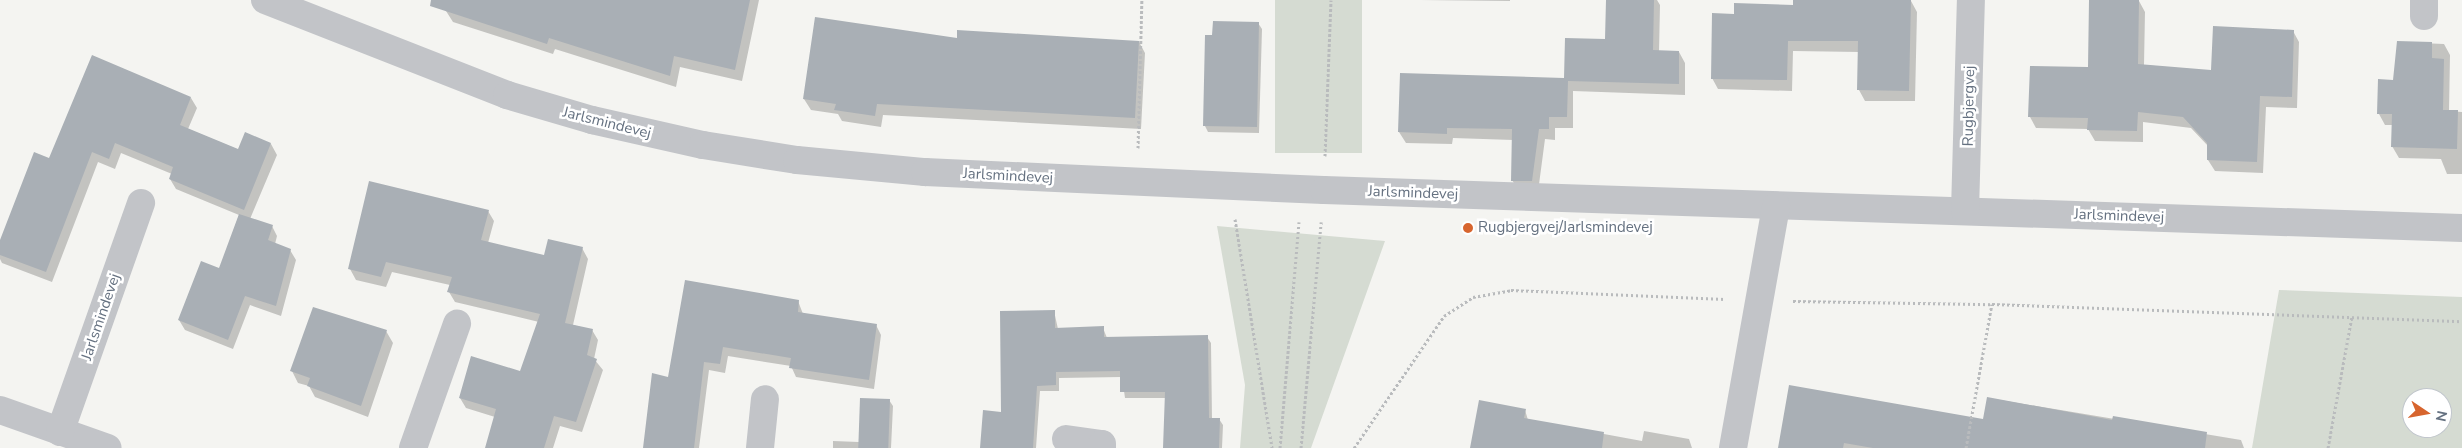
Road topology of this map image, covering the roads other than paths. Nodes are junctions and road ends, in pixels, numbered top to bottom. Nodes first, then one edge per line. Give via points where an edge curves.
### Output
1 (265, 0) edge
2 (1970, 0) edge
3 (141, 203) dead end
4 (1776, 206) junction
5 (1965, 212) junction
6 (2462, 228) edge
7 (457, 324) dead end
8 (765, 400) dead end
9 (0, 410) edge
10 (72, 439) edge
11 (1066, 439) dead end
12 (108, 448) edge
13 (413, 448) edge
14 (760, 448) edge
15 (1102, 448) edge
16 (1733, 448) edge

1 - 4 street, Jarlsmindevej via 507,95 592,120 703,146 797,160 925,172
2 - 5 street, Rugbjergvej
3 - 10 street, Jarlsmindevej
4 - 5 street, Jarlsmindevej
4 - 16 street
5 - 6 street, Jarlsmindevej
7 - 13 street
8 - 14 street
9 - 10 street
10 - 12 street
11 - 15 street via 1102,444

